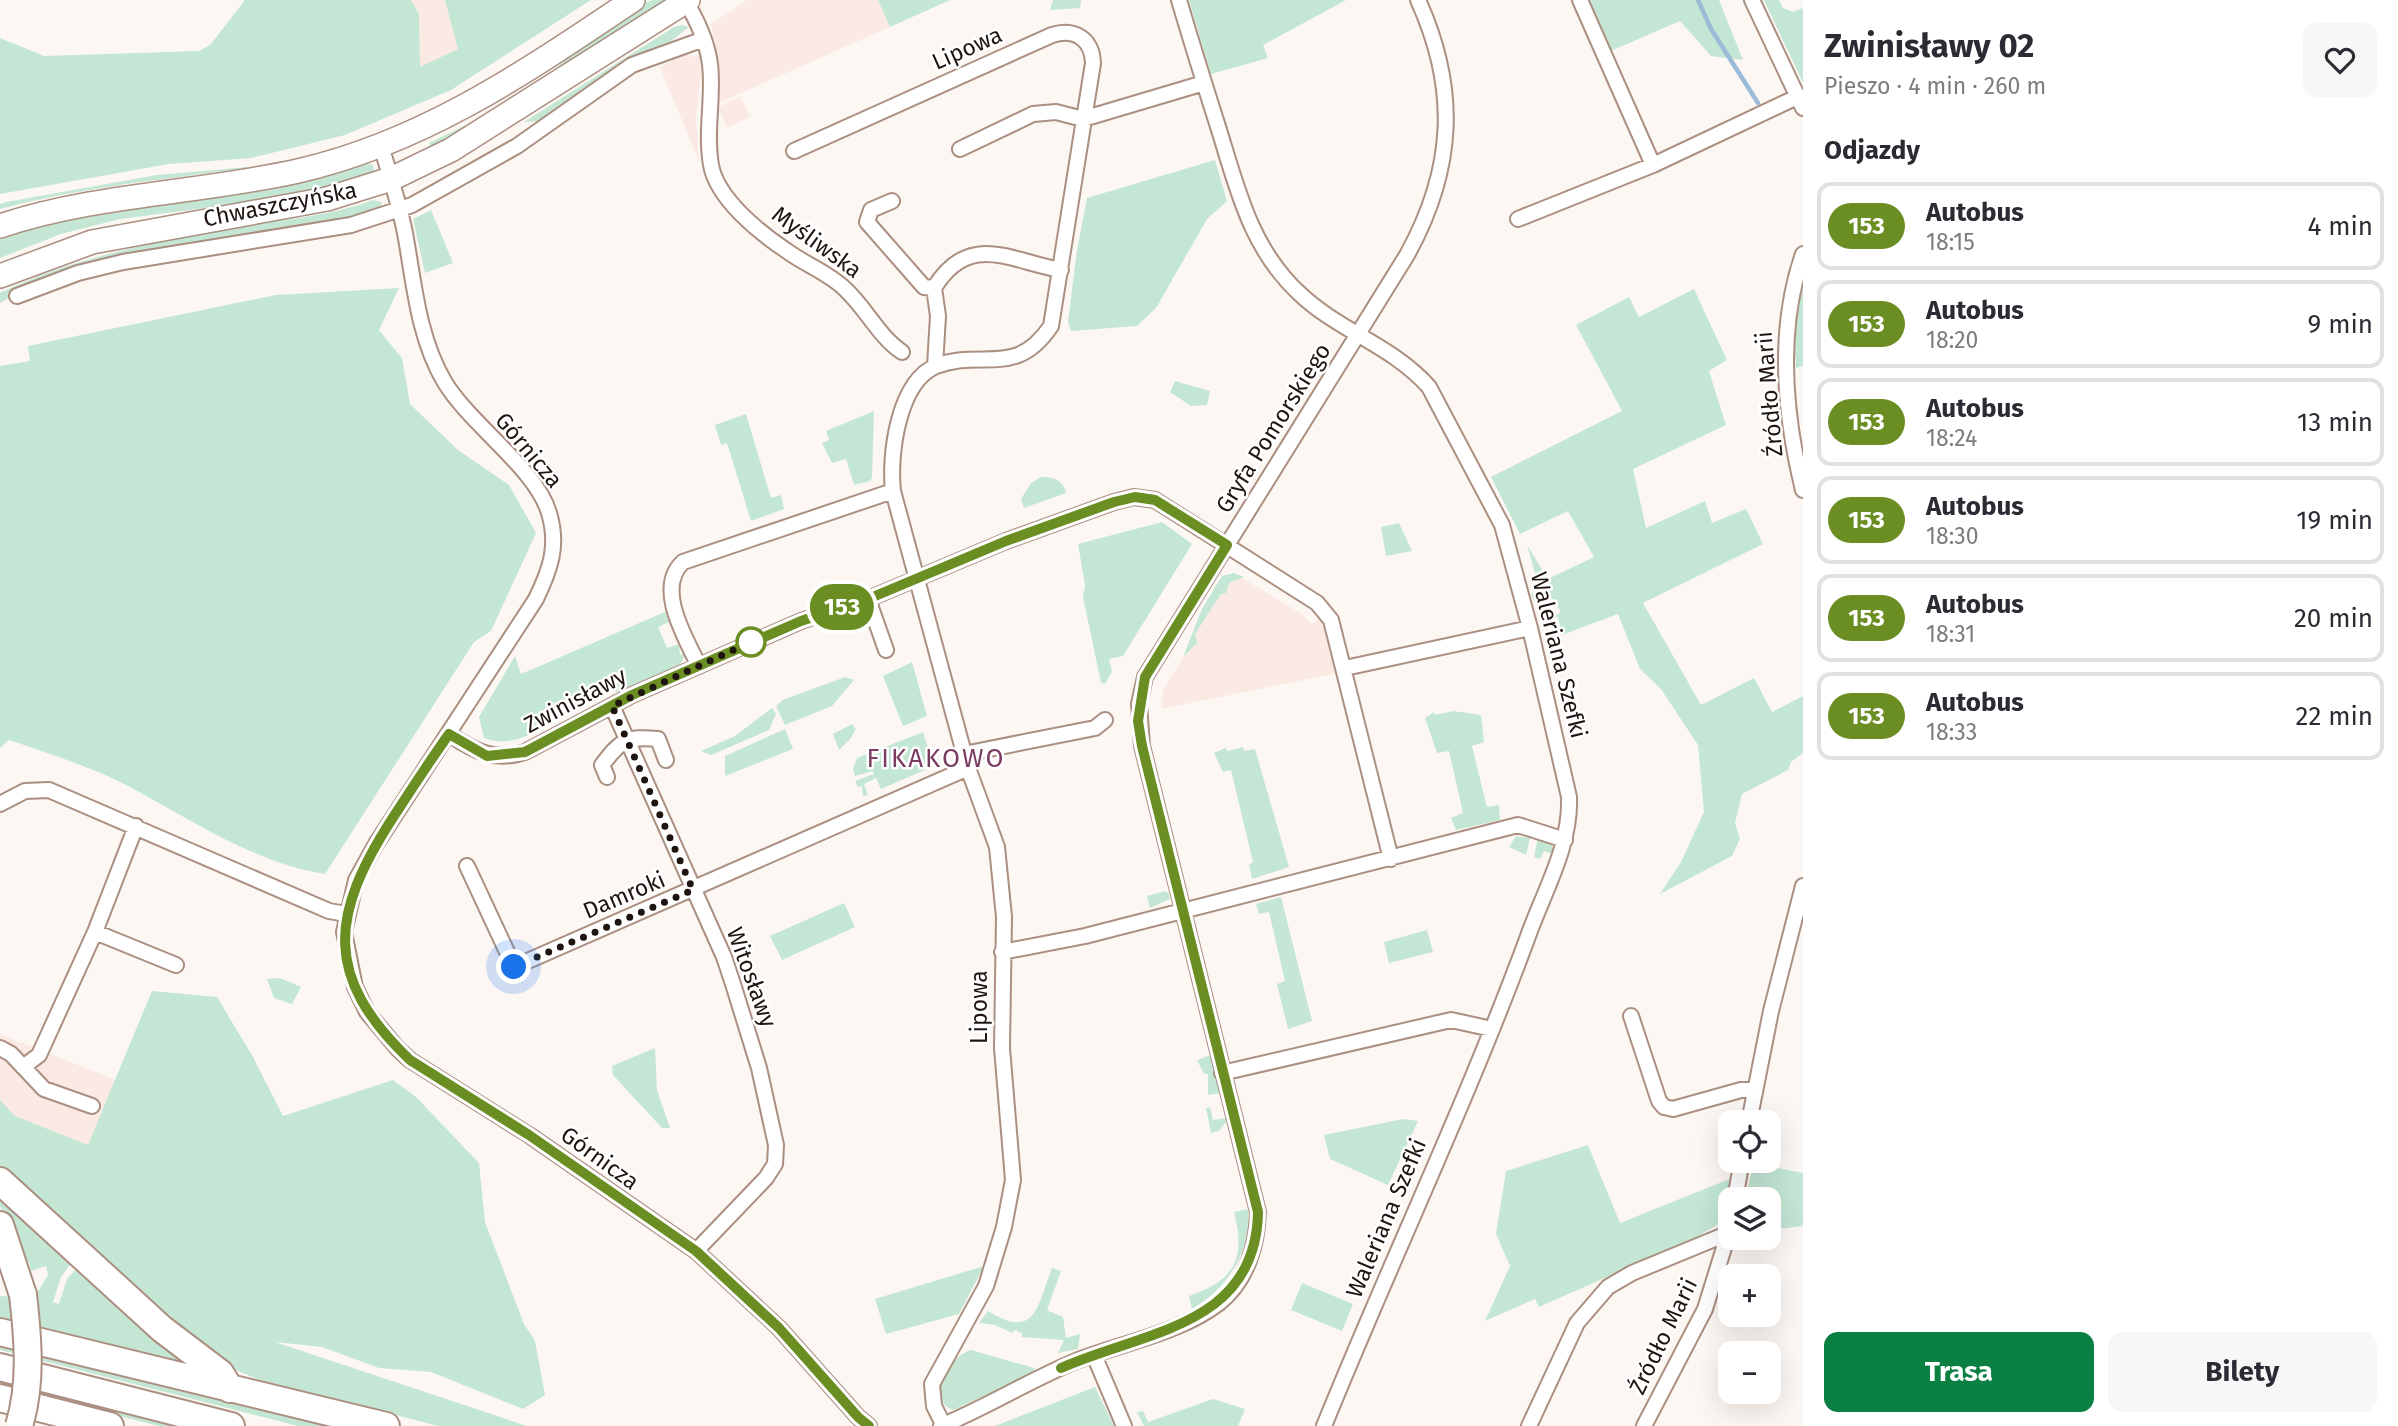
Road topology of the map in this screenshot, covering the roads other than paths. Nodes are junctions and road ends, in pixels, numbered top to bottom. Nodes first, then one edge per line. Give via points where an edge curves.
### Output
1 (633, 0) edge
2 (1179, 0) edge
3 (1418, 0) edge
4 (1580, 0) edge
5 (1752, 0) edge
6 (686, 1) edge
7 (704, 39) junction
8 (1204, 83) junction
9 (1801, 102) edge
10 (1083, 119) junction
11 (381, 146) junction
12 (960, 149) dead end
13 (794, 152) dead end
14 (1653, 165) junction
15 (391, 179) junction
16 (892, 201) dead end
17 (399, 210) junction
18 (1518, 219) dead end
19 (0, 226) edge
20 (1803, 254) edge
21 (1061, 271) junction
22 (0, 276) edge
23 (934, 288) junction
24 (18, 296) dead end
25 (1357, 335) junction
26 (902, 352) dead end
27 (935, 366) junction
28 (892, 491) junction
29 (1803, 491) edge
30 (1227, 545) junction
31 (916, 579) junction
32 (868, 599) junction
33 (1530, 628) junction
34 (887, 650) dead end
35 (699, 666) junction
36 (1345, 668) junction
37 (612, 706) junction
38 (1105, 720) dead end
39 (449, 734) junction
40 (627, 740) junction
41 (666, 760) dead end
42 (966, 761) junction
43 (607, 777) dead end
44 (0, 804) edge
45 (136, 826) junction
46 (1565, 840) junction
47 (1391, 859) junction
48 (467, 866) dead end
49 (1803, 886) edge
50 (693, 890) junction
51 (1182, 909) junction
52 (346, 914) junction
53 (1800, 914) edge
54 (95, 932) junction
55 (1002, 952) junction
56 (176, 965) dead end
57 (1631, 1016) dead end
58 (1492, 1029) junction
59 (0, 1048) edge
60 (23, 1067) junction
61 (1222, 1073) junction
62 (1755, 1090) junction
63 (92, 1106) dead end
64 (1751, 1110) edge
65 (0, 1181) edge
66 (0, 1225) edge
67 (1718, 1234) edge
68 (1723, 1250) edge
69 (696, 1251) junction
70 (0, 1332) edge
71 (1094, 1355) junction
72 (0, 1367) edge
73 (230, 1389) junction
74 (0, 1398) edge
75 (19, 1426) edge
76 (110, 1426) edge
77 (231, 1426) edge
78 (386, 1426) edge
79 (869, 1426) edge
80 (943, 1426) edge
81 (1124, 1426) edge
82 (1324, 1426) edge
83 (1529, 1426) edge
84 (1644, 1426) edge

1 - 11 main road, Chwaszczyńska via 497,90 429,127
2 - 8 street, Gryfa Pomorskiego
3 - 25 street, Gryfa Pomorskiego via 1444,78 1444,159 1423,226
4 - 14 street
5 - 9 street
6 - 7 street, Myśliwska
6 - 15 main road, Chwaszczyńska via 460,145
7 - 17 street via 632,65 517,146 433,196
7 - 26 street, Myśliwska via 710,66 707,128 711,168 726,195 787,251 842,286
8 - 10 street
8 - 25 street, Gryfa Pomorskiego via 1241,205 1269,259 1299,293
9 - 14 street
10 - 12 street via 1056,112 1032,114
10 - 13 street, Lipowa via 1093,50 1079,36 1060,33
10 - 21 street, Lipowa
11 - 15 street, Górnicza
11 - 19 main road, Chwaszczyńska via 290,173 60,211
14 - 18 street
15 - 17 street, Górnicza
15 - 22 main road, Chwaszczyńska via 327,199 92,242
16 - 23 street via 871,210 867,222 924,287
17 - 24 street via 326,230 123,262
17 - 39 street, Górnicza via 421,320 434,359 454,396 540,492 554,537 552,562 536,599
20 - 29 street, Źródło Marii via 1790,295 1786,334 1793,436
21 - 23 street via 992,253 973,254 956,263
21 - 27 street, Lipowa via 1054,317 1042,340 1032,348 1004,360 963,360
23 - 27 street via 938,316
25 - 30 street, Gryfa Pomorskiego
25 - 33 street, Waleriana Szefki via 1413,369 1429,387 1498,513
27 - 28 street via 912,388 904,405 894,447
28 - 31 street
28 - 35 street via 683,562 673,571 669,584 675,608
30 - 31 street, Gryfa Pomorskiego via 1155,500 1126,498
30 - 36 street, Gryfa Pomorskiego via 1326,611
30 - 51 street, Gryfa Pomorskiego via 1145,677 1139,705 1139,733
31 - 32 street, Zwinisławy
31 - 42 street, Lipowa
32 - 34 street
32 - 35 street, Zwinisławy via 801,621
33 - 36 street
33 - 46 street, Waleriana Szefki via 1569,797
35 - 37 street, Zwinisławy
36 - 47 street, Gryfa Pomorskiego
37 - 39 street, Zwinisławy via 514,756 480,753
37 - 40 street, Witosławy
38 - 42 street via 1095,727
39 - 52 street, Górnicza via 376,844 356,880
40 - 41 street via 635,736 658,739
40 - 43 street via 617,744 602,765
40 - 50 street, Witosławy
42 - 50 street, Damroki
42 - 55 street, Lipowa via 999,861
44 - 45 street via 25,791 49,790
45 - 52 street via 329,911
45 - 54 street
46 - 47 street via 1518,825
46 - 58 street, Waleriana Szefki
47 - 51 street
48 - 50 street, Damroki via 514,967
49 - 53 street
50 - 69 street, Witosławy via 724,957 759,1068 776,1144 775,1164 766,1178
51 - 55 street via 1085,936
51 - 61 street, Gryfa Pomorskiego
52 - 69 street, Górnicza via 344,932 355,987 368,1012 398,1049
53 - 62 street
54 - 56 street
54 - 60 street via 39,1055
55 - 80 street, Lipowa via 1002,1048 1013,1180 986,1286 932,1384 934,1406
57 - 62 street via 1664,1107 1673,1109
58 - 61 street via 1451,1020
58 - 82 street, Waleriana Szefki
59 - 60 street
60 - 63 street via 44,1089
61 - 71 street, Gryfa Pomorskiego via 1258,1212 1250,1260 1221,1302 1193,1319
62 - 64 street
65 - 73 highway via 162,1329 220,1373
66 - 75 highway, bridge via 23,1295 29,1341
67 - 83 street via 1608,1287 1577,1322
68 - 84 street, Źródło Marii via 1705,1309
69 - 79 street, Górnicza via 779,1328
70 - 73 highway
71 - 80 street, Gryfa Pomorskiego
71 - 81 street
72 - 77 highway
73 - 78 highway
74 - 76 highway

